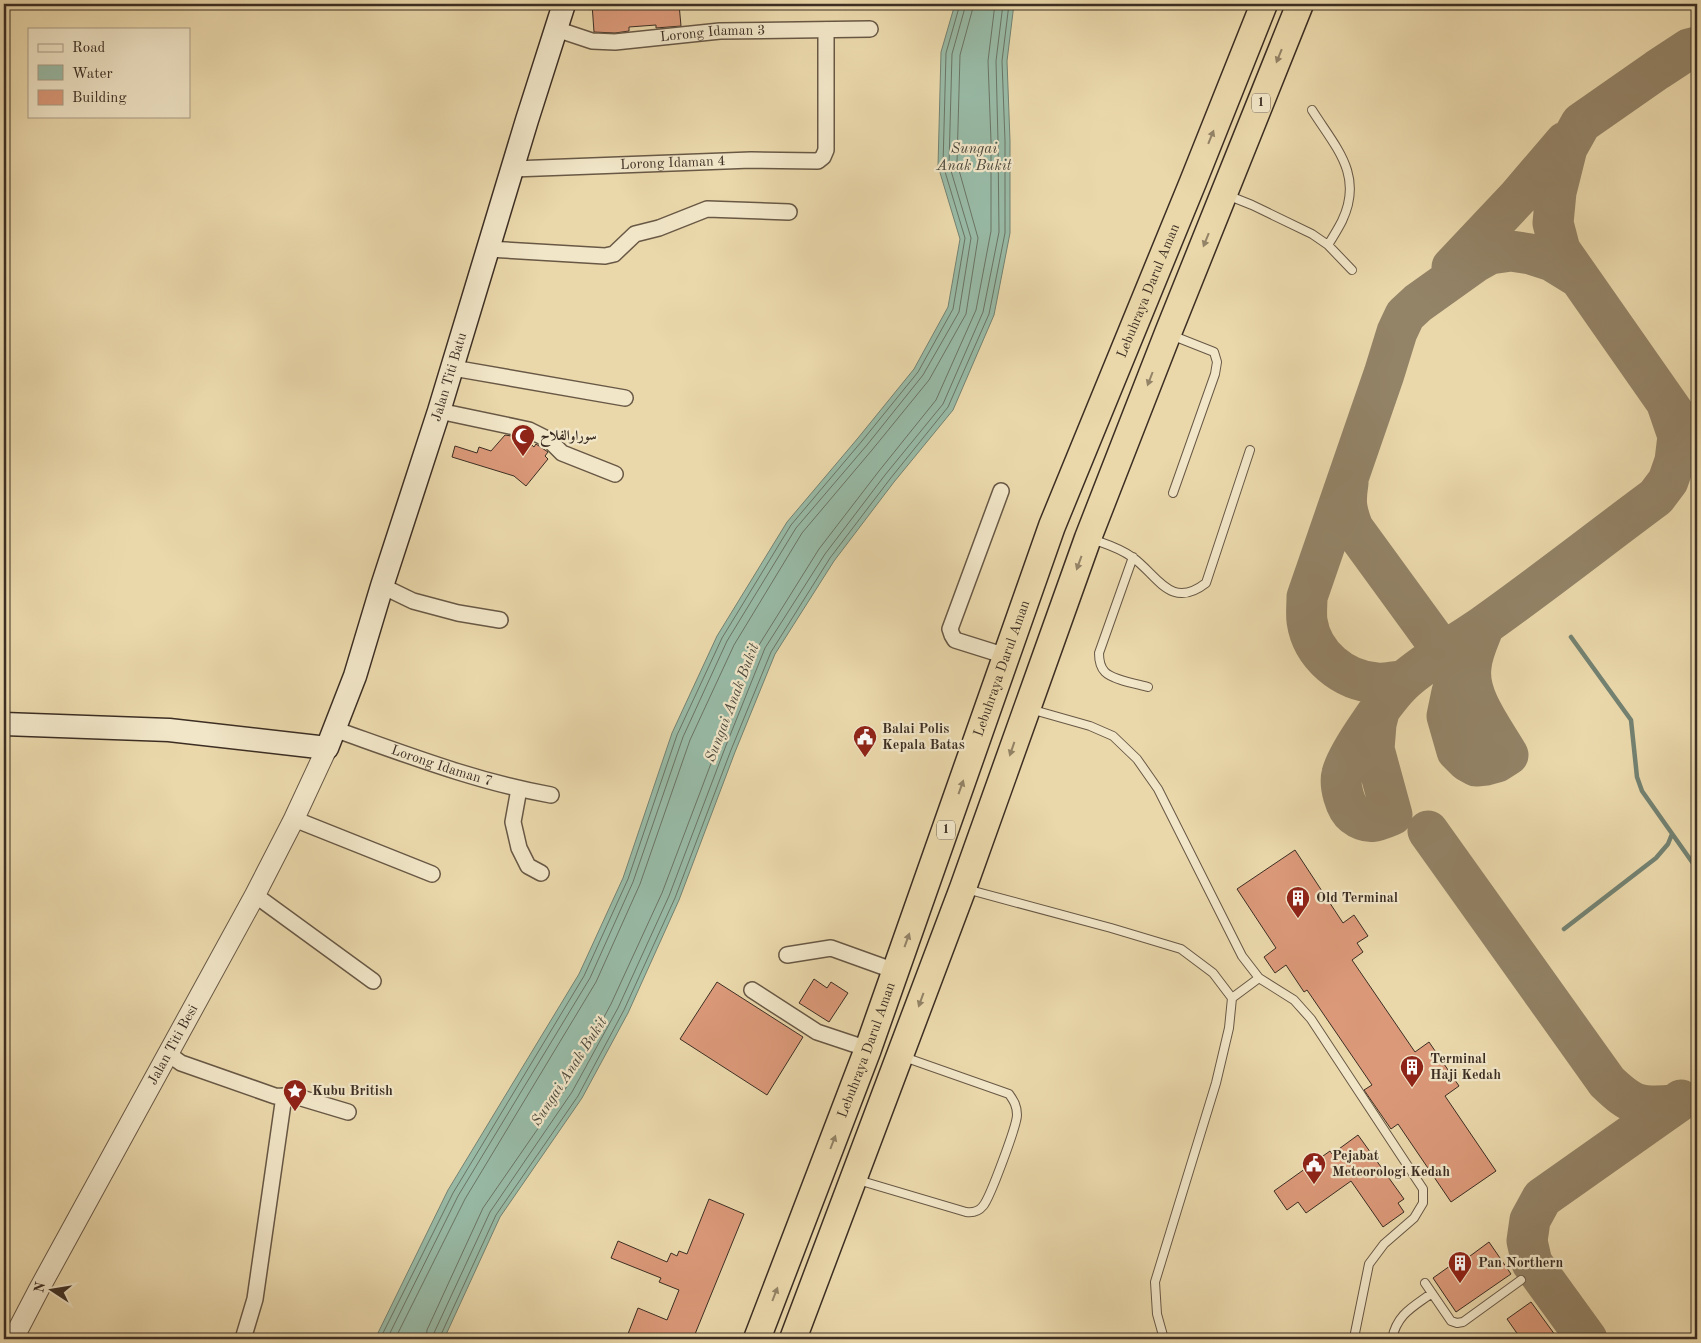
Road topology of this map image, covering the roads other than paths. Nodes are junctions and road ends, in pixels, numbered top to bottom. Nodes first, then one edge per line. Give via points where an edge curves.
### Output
1 (564, 4) edge
2 (1264, 4) edge
3 (1300, 4) edge
4 (556, 29) junction
5 (870, 29) dead end
6 (826, 30) junction
7 (1312, 110) dead end
8 (513, 169) junction
9 (1193, 182) junction
10 (1224, 194) junction
11 (789, 212) dead end
12 (1328, 244) junction
13 (488, 249) junction
14 (1352, 270) dead end
15 (1168, 333) junction
16 (453, 368) junction
17 (625, 398) dead end
18 (439, 411) junction
19 (1250, 450) dead end
20 (615, 474) dead end
21 (1001, 491) dead end
22 (1173, 493) dead end
23 (1052, 526) junction
24 (1088, 538) junction
25 (1133, 557) junction
26 (382, 586) junction
27 (500, 620) dead end
28 (1006, 656) junction
29 (1148, 688) dead end
30 (1026, 708) junction
31 (4, 724) edge
32 (330, 739) junction
33 (518, 789) junction
34 (551, 795) dead end
35 (294, 819) junction
36 (541, 873) dead end
37 (432, 874) dead end
38 (963, 888) junction
39 (255, 894) junction
40 (787, 955) dead end
41 (895, 972) junction
42 (1259, 978) junction
43 (373, 981) dead end
44 (752, 990) dead end
45 (1232, 998) junction
46 (868, 1049) junction
47 (167, 1053) junction
48 (900, 1055) junction
49 (284, 1096) junction
50 (348, 1112) dead end
51 (854, 1179) junction
52 (1521, 1280) dead end
53 (1425, 1283) dead end
54 (1432, 1293) junction
55 (1354, 1333) dead end
56 (13, 1339) edge
57 (242, 1339) edge
58 (757, 1339) edge
59 (793, 1339) edge
60 (1164, 1339) edge
61 (1392, 1339) edge

1 - 4 main road, Jalan Titi Batu
9 -> 2 highway, Lebuhraya Darul Aman / 1
3 -> 10 highway, 1
4 - 6 street, Lorong Idaman 3 via 592,41 614,42 720,31
4 - 8 main road, Jalan Titi Batu
5 - 6 street, Lorong Idaman 3
6 - 8 street, Lorong Idaman 4 via 826,150 818,161 750,160
7 - 12 lane via 1347,166 1350,185 1342,222
8 - 13 main road, Jalan Titi Batu
9 - 10 highway
9 - 23 highway, Lebuhraya Darul Aman / 1
10 - 12 lane
10 -> 15 highway, 1
11 - 13 street via 707,209 636,234 614,254 604,256
12 - 14 lane
13 - 16 main road, Jalan Titi Batu
15 - 22 lane via 1214,352 1217,362
15 -> 24 highway, 1
16 - 17 street
16 - 18 main road, Jalan Titi Batu
18 - 20 street via 529,430 549,440 562,453
18 - 26 main road, Jalan Titi Batu
19 - 25 lane via 1206,583 1196,592 1181,594 1155,580
21 - 28 street via 950,629 956,640
23 - 24 highway
23 - 28 highway, Lebuhraya Darul Aman / 1
24 - 25 lane
24 -> 30 highway, 1
25 - 29 lane via 1099,653 1100,662 1105,672 1114,677
26 - 27 street via 413,601
26 - 32 main road, Jalan Titi Batu via 355,676
41 -> 28 highway, Lebuhraya Darul Aman / 1
30 -> 38 highway, 1
30 - 42 lane via 1113,736 1137,759 1158,789 1242,956
31 - 32 main road
32 - 33 street, Lorong Idaman 7 via 405,754
32 - 35 street, Jalan Titi Besi
33 - 34 street, Lorong Idaman 7
33 - 36 street via 513,822 519,848 528,866
35 - 37 street
35 - 39 street, Jalan Titi Besi
38 - 45 lane via 1181,949 1213,973
38 -> 48 highway, 1
39 - 43 street
39 - 47 street, Jalan Titi Besi
40 - 41 street via 831,948
41 - 46 highway, Lebuhraya Darul Aman / 1
42 - 45 lane
42 - 55 lane via 1294,1000 1311,1019 1423,1189 1423,1203 1414,1218 1384,1244 1369,1264
44 - 46 street via 817,1032
45 - 60 lane via 1229,1028 1216,1083 1155,1282 1157,1314
58 -> 46 highway, Lebuhraya Darul Aman / 1
47 - 49 street via 181,1063 275,1096
47 - 56 street, Jalan Titi Besi
48 - 51 highway, 1
48 - 51 lane via 1009,1094 1016,1105 1017,1117 993,1185 983,1206 974,1213
49 - 50 street
49 - 57 street via 255,1299
51 - 59 highway, 1
52 - 54 lane via 1463,1322 1457,1323 1451,1321
53 - 54 lane
54 - 61 lane via 1400,1317

